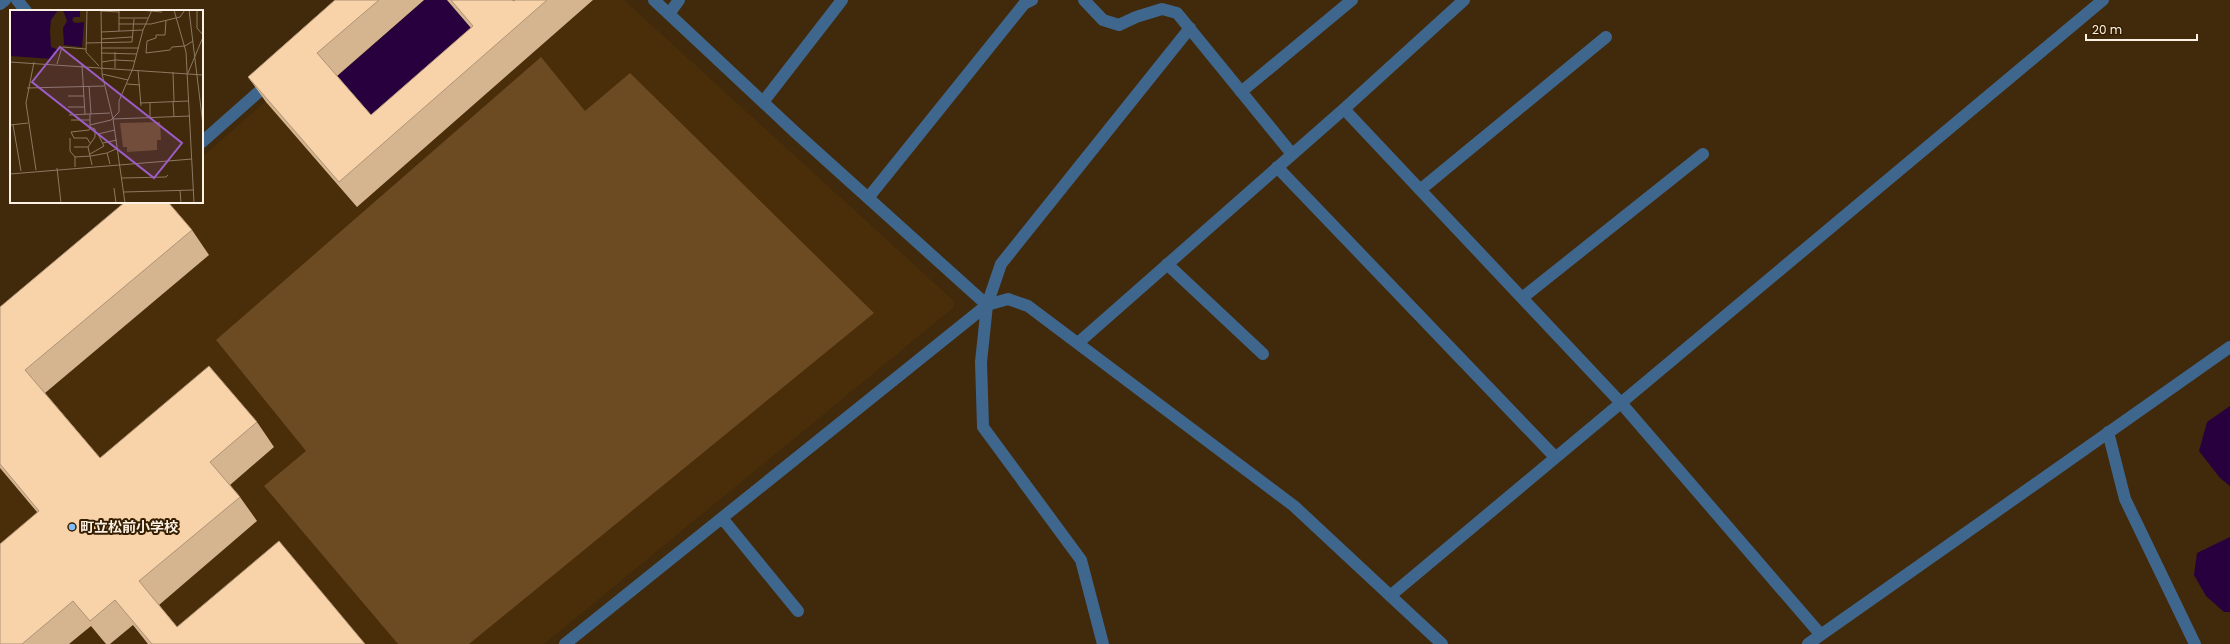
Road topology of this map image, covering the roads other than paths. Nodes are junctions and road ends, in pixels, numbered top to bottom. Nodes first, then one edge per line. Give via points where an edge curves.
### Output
1 (5, 0) edge
2 (17, 0) edge
3 (654, 0) edge
4 (679, 0) edge
5 (842, 0) edge
6 (1084, 0) edge
7 (1352, 0) edge
8 (1464, 0) edge
9 (2103, 0) edge
10 (1024, 1) edge
11 (0, 4) edge
12 (1161, 5) edge
13 (25, 10) edge
14 (669, 14) junction
15 (1190, 28) junction
16 (1606, 37) dead end
17 (280, 73) edge
18 (1241, 92) junction
19 (763, 102) junction
20 (1344, 109) junction
21 (203, 141) edge
22 (1292, 154) junction
23 (1703, 154) dead end
24 (1277, 167) junction
25 (1420, 190) junction
26 (868, 198) junction
27 (1167, 264) junction
28 (1522, 298) junction
29 (987, 305) junction
30 (1078, 343) junction
31 (2230, 347) edge
32 (1263, 354) dead end
33 (1621, 403) junction
34 (2108, 432) junction
35 (1555, 457) junction
36 (722, 518) junction
37 (1390, 596) junction
38 (798, 611) dead end
39 (1821, 635) junction
40 (573, 641) edge
41 (1103, 644) edge
42 (1442, 644) edge
43 (1808, 644) edge
44 (2195, 644) edge

1 - 11 street
2 - 13 street
3 - 14 street
4 - 14 street
5 - 19 street
6 - 12 street via 1103,20 1119,25
7 - 18 street
8 - 20 street
9 - 33 street
10 - 26 street
12 - 15 street via 1177,13
14 - 19 street
15 - 18 street
15 - 29 street via 1001,264
16 - 25 street
17 - 21 street
18 - 22 street
19 - 26 street
20 - 22 street
20 - 25 street
22 - 24 street
23 - 28 street
24 - 27 street
24 - 35 street
25 - 28 street
26 - 29 street
27 - 30 street
27 - 32 street
28 - 33 street
29 - 30 street via 1008,299 1028,306
29 - 36 street
29 - 41 street via 982,362 982,427 1081,560
30 - 37 street via 1294,506
31 - 34 street
33 - 35 street
33 - 39 street
34 - 39 street
34 - 44 street via 2125,499
35 - 37 street
36 - 38 street
36 - 40 street
37 - 42 street
39 - 43 street

